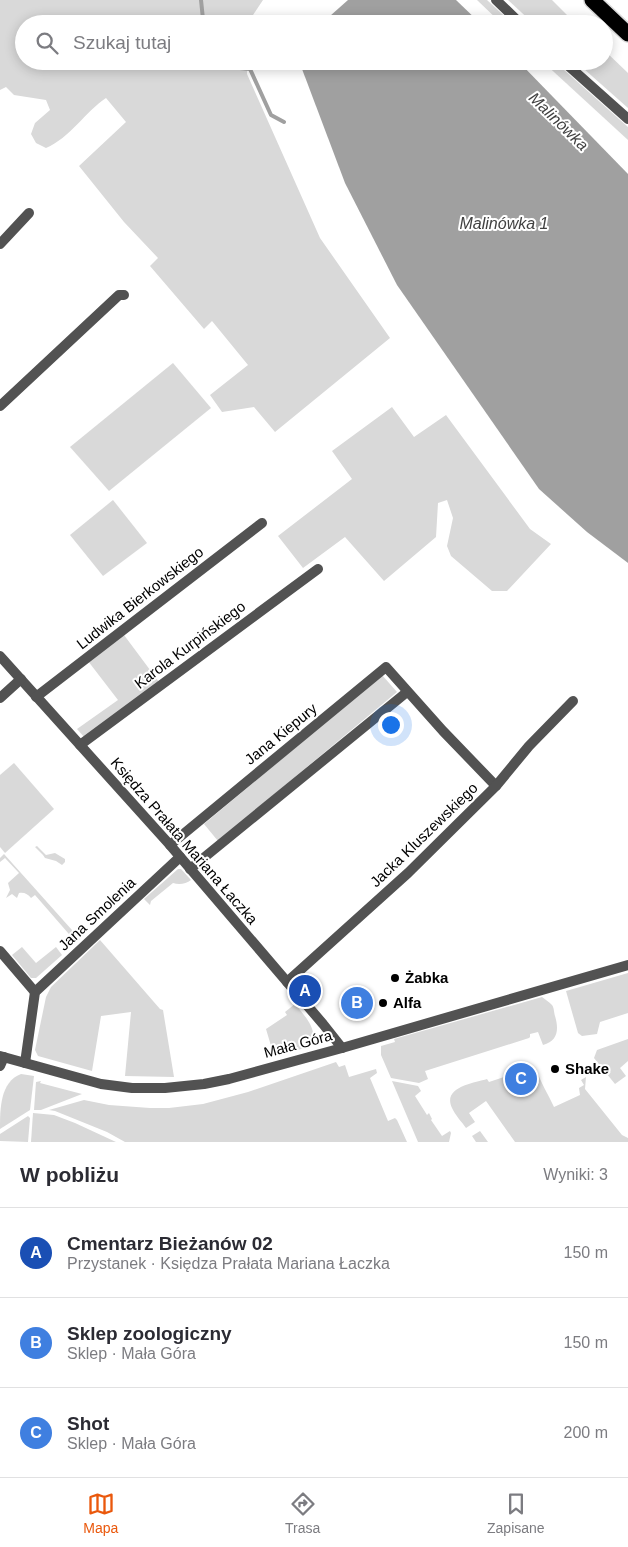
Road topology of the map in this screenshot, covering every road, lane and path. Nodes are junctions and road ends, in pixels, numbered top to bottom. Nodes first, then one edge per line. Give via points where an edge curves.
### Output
1 (496, 0) edge
2 (592, 0) edge
3 (512, 15) edge
4 (608, 15) edge
5 (613, 20) edge
6 (628, 34) edge
7 (573, 70) edge
8 (628, 119) edge
9 (29, 213) dead end
10 (0, 244) edge
11 (124, 295) dead end
12 (0, 406) edge
13 (262, 523) dead end
14 (318, 569) dead end
15 (0, 656) edge
16 (21, 679) junction
17 (407, 692) junction
18 (36, 697) junction
19 (0, 698) edge
20 (572, 700) dead end
21 (80, 745) junction
22 (496, 786) junction
23 (170, 845) junction
24 (180, 858) junction
25 (190, 869) junction
26 (0, 951) edge
27 (628, 965) edge
28 (287, 982) junction
29 (34, 992) junction
30 (342, 1048) junction
31 (1, 1060) edge
32 (25, 1063) junction

1 - 3 street
2 - 4 highway
5 - 6 highway
7 - 8 street
9 - 10 street
11 - 12 street via 118,295
13 - 18 street, Ludwika Bierkowskiego
14 - 21 street, Karola Kurpińskiego
15 - 16 street, Księdza Prałata Mariana Łaczka
16 - 18 street, Księdza Prałata Mariana Łaczka
16 - 19 street
17 - 22 street, Jana Kiepury
17 - 23 street, Jana Kiepury via 386,668
17 - 25 street
18 - 21 street, Księdza Prałata Mariana Łaczka
20 - 22 street, Jacka Kluszewskiego
21 - 23 street, Księdza Prałata Mariana Łaczka
22 - 28 street, Jacka Kluszewskiego via 408,873
23 - 24 street, Księdza Prałata Mariana Łaczka
24 - 25 street, Księdza Prałata Mariana Łaczka
24 - 29 street, Jana Smolenia
25 - 28 street, Księdza Prałata Mariana Łaczka
26 - 29 street
27 - 30 street, Mała Góra
28 - 30 street, Księdza Prałata Mariana Łaczka
29 - 32 street
30 - 32 street, Mała Góra via 229,1079 165,1088 101,1084
31 - 32 street, Mała Góra

